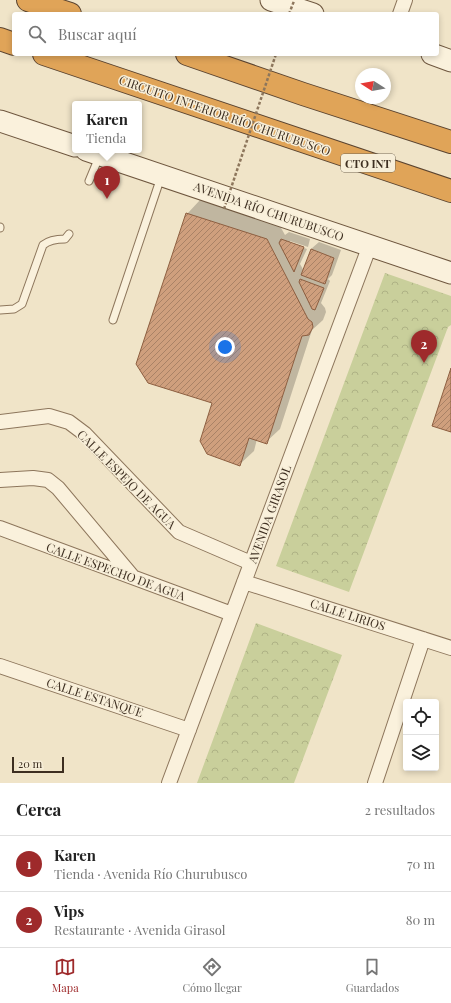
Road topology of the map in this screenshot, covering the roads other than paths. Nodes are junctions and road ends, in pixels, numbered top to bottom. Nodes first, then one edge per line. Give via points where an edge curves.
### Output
1 (28, 0) edge
2 (271, 0) edge
3 (405, 0) edge
4 (64, 12) edge
5 (307, 12) edge
6 (401, 12) edge
7 (0, 39) edge
8 (12, 43) edge
9 (50, 56) edge
10 (194, 56) edge
11 (437, 56) edge
12 (451, 61) edge
13 (0, 121) edge
14 (417, 130) junction
15 (451, 134) edge
16 (451, 142) edge
17 (72, 145) edge
18 (93, 153) edge
19 (96, 153) edge
20 (162, 175) junction
21 (405, 176) junction
22 (89, 181) dead end
23 (451, 191) edge
24 (451, 206) edge
25 (69, 234) dead end
26 (370, 245) junction
27 (451, 273) edge
28 (0, 310) edge
29 (113, 320) dead end
30 (0, 422) edge
31 (0, 480) edge
32 (0, 528) edge
33 (251, 563) junction
34 (133, 577) junction
35 (244, 582) junction
36 (232, 614) junction
37 (423, 639) junction
38 (451, 648) edge
39 (0, 666) edge
40 (189, 730) junction
41 (169, 783) edge
42 (375, 783) edge

1 - 4 highway
2 - 5 main road
3 - 6 street
7 - 8 highway
9 - 21 highway, CIRCUITO INTERIOR RÍO CHURUBUSCO / CTO INT
10 - 14 highway
11 - 12 main road
13 - 17 main road
14 - 15 highway
14 - 16 highway
18 - 22 lane
19 - 20 main road, AVENIDA RÍO CHURUBUSCO
20 - 26 main road, AVENIDA RÍO CHURUBUSCO
20 - 29 lane
21 - 23 highway, CIRCUITO INTERIOR RÍO CHURUBUSCO / CTO INT
21 - 24 highway
25 - 28 lane via 66,239 47,242 43,246 22,304 14,309
26 - 27 main road, AVENIDA RÍO CHURUBUSCO
26 - 33 street, AVENIDA GIRASOL
30 - 33 street, CALLE ESPEJO DE AGUA via 49,416 69,422 85,434 179,532
31 - 34 street via 48,480 58,488
32 - 34 street, CALLE ESPECHO DE AGUA
33 - 35 street, AVENIDA GIRASOL
34 - 36 street, CALLE ESPECHO DE AGUA
35 - 36 street, AVENIDA GIRASOL
35 - 37 street, CALLE LIRIOS
36 - 40 street, AVENIDA GIRASOL
37 - 38 street, CALLE LIRIOS
37 - 42 street
39 - 40 street, CALLE ESTANQUE
40 - 41 street, AVENIDA GIRASOL

